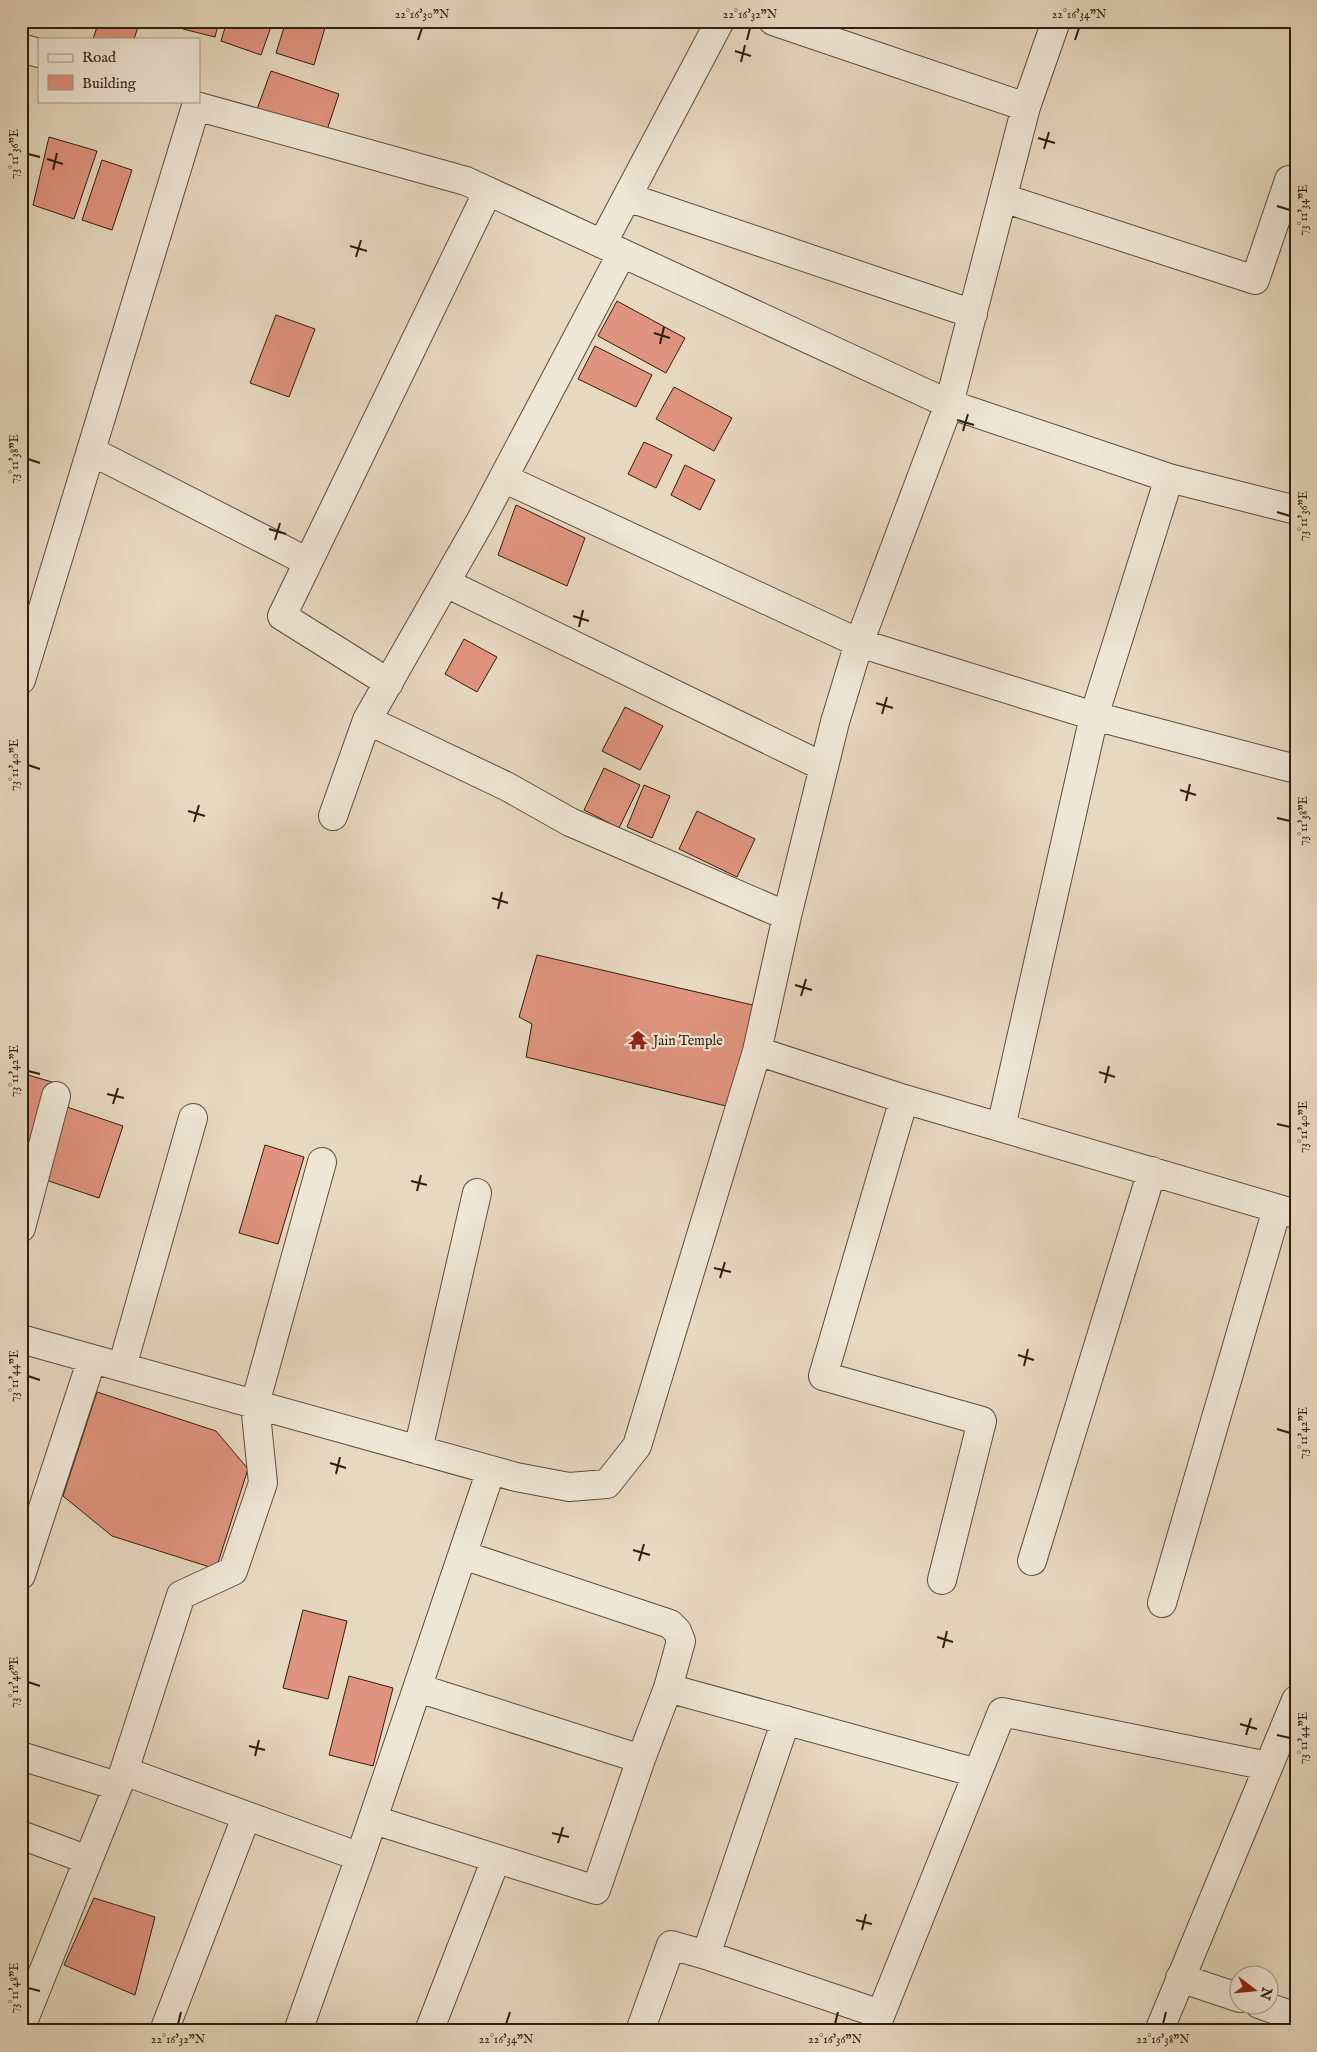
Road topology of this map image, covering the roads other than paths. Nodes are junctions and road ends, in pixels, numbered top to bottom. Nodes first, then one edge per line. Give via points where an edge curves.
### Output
1 (720, 21) edge
2 (773, 21) edge
3 (1056, 21) edge
4 (21, 48) edge
5 (38, 53) edge
6 (189, 104) edge
7 (1026, 107) junction
8 (1296, 183) edge
9 (488, 192) junction
10 (627, 197) junction
11 (1003, 198) junction
12 (612, 248) junction
13 (973, 314) junction
14 (949, 404) junction
15 (91, 451) junction
16 (503, 478) junction
17 (1169, 478) junction
18 (1296, 510) edge
19 (308, 562) junction
20 (446, 583) junction
21 (859, 643) junction
22 (21, 680) edge
23 (389, 683) junction
24 (1094, 716) junction
25 (367, 720) junction
26 (824, 767) junction
27 (1296, 769) edge
28 (333, 816) dead end
29 (787, 916) junction
30 (757, 1051) junction
31 (56, 1096) dead end
32 (904, 1099) junction
33 (193, 1118) dead end
34 (1000, 1127) junction
35 (322, 1162) dead end
36 (1152, 1171) junction
37 (477, 1193) dead end
38 (1287, 1211) edge
39 (21, 1228) edge
40 (21, 1339) edge
41 (92, 1359) junction
42 (122, 1367) junction
43 (255, 1404) junction
44 (418, 1450) junction
45 (491, 1470) junction
46 (463, 1555) junction
47 (1032, 1561) dead end
48 (21, 1574) edge
49 (942, 1580) dead end
50 (1162, 1603) dead end
51 (418, 1688) junction
52 (668, 1688) junction
53 (1296, 1700) edge
54 (786, 1720) junction
55 (21, 1756) edge
56 (641, 1759) junction
57 (1268, 1766) junction
58 (977, 1773) junction
59 (120, 1778) junction
60 (246, 1817) junction
61 (374, 1820) junction
62 (21, 1835) edge
63 (360, 1857) junction
64 (496, 1859) junction
65 (88, 1860) junction
66 (706, 1955) junction
67 (31, 1976) edge
68 (1180, 1978) junction
69 (1230, 1995) edge
70 (1280, 2011) edge
71 (1296, 2017) edge
72 (877, 2022) edge
73 (21, 2027) edge
74 (164, 2031) edge
75 (298, 2031) edge
76 (429, 2031) edge
77 (640, 2031) edge
78 (1159, 2031) edge

1 - 10 street
2 - 7 street
3 - 7 street
4 - 5 street
6 - 9 street via 466,181
6 - 15 street
7 - 11 street
8 - 11 street via 1289,180 1255,280
9 - 12 street
9 - 19 street
10 - 12 street
10 - 13 street
11 - 13 street
12 - 14 street
12 - 16 street
13 - 14 street
14 - 17 street
14 - 21 street
15 - 19 street
15 - 22 street
16 - 20 street
16 - 21 street
17 - 18 street
17 - 24 street
19 - 23 street via 282,616
20 - 23 street
20 - 26 street
21 - 24 street
21 - 26 street via 834,722
23 - 25 street
24 - 27 street
24 - 34 street
25 - 28 street
25 - 29 street via 506,786 570,822
26 - 29 street
29 - 30 street
30 - 32 street
30 - 45 street via 637,1446 607,1484 569,1488
31 - 39 street
32 - 34 street
32 - 49 street via 823,1376 982,1421
33 - 42 street
34 - 36 street
35 - 43 street
36 - 38 street
36 - 47 street
37 - 44 street
38 - 50 street
40 - 41 street
41 - 42 street
41 - 48 street
42 - 43 street
43 - 44 street
43 - 59 street via 263,1483 234,1571 181,1595
44 - 45 street
45 - 46 street
46 - 51 street
46 - 52 street via 670,1624 681,1641
51 - 56 street
51 - 61 street
52 - 54 street
52 - 56 street
53 - 57 street
54 - 58 street
54 - 66 street
55 - 59 street
56 - 64 street via 596,1890
57 - 58 street via 1002,1712
57 - 68 street
58 - 72 street
59 - 60 street
59 - 65 street
60 - 63 street
60 - 74 street
61 - 63 street
61 - 64 street
62 - 65 street
63 - 75 street
64 - 76 street
65 - 67 street
66 - 72 street
66 - 77 street via 671,1945
67 - 73 street
68 - 69 street
68 - 78 street
70 - 71 street

